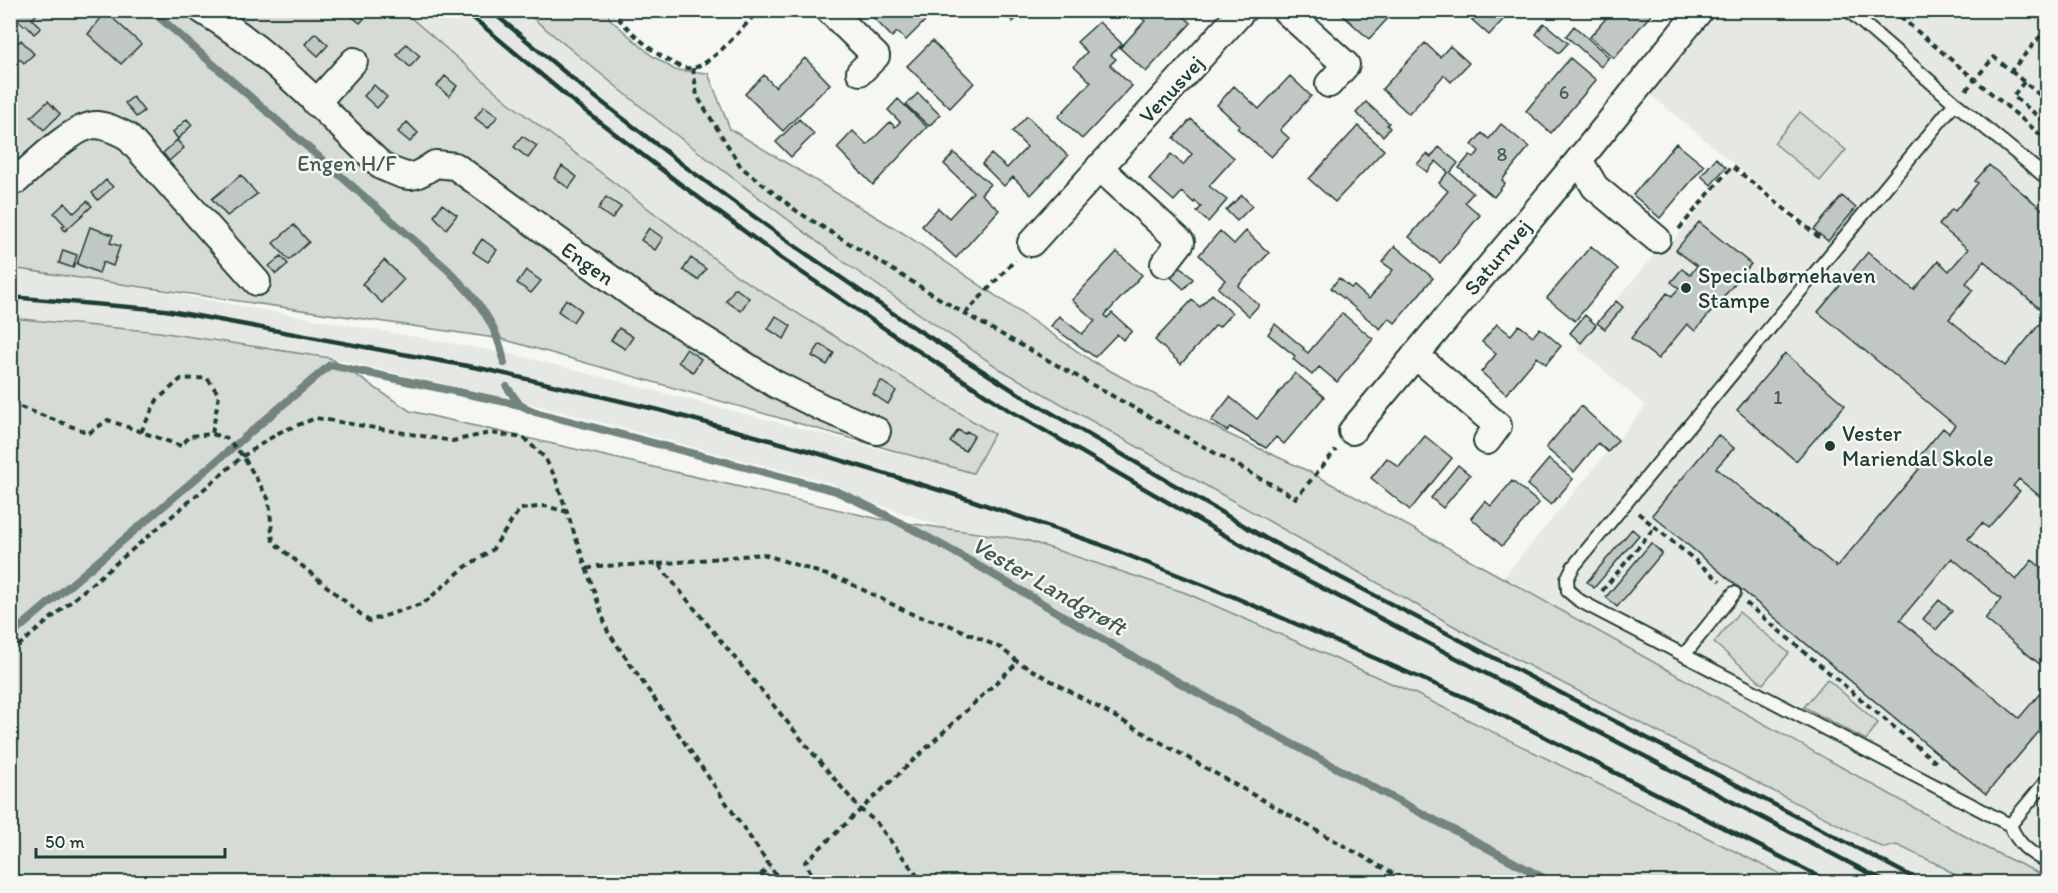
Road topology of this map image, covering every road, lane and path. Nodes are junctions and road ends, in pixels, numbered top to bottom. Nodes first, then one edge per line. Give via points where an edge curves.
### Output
1 (202, 10) edge
2 (611, 10) edge
3 (759, 10) edge
4 (830, 10) edge
5 (1243, 10) edge
6 (1285, 10) edge
7 (1700, 10) edge
8 (1848, 10) edge
9 (1892, 10) edge
10 (2048, 27) edge
11 (354, 61) dead end
12 (693, 68) junction
13 (2011, 71) junction
14 (860, 72) dead end
15 (1975, 80) junction
16 (2024, 82) junction
17 (1329, 84) dead end
18 (2048, 102) edge
19 (1956, 103) junction
20 (316, 104) junction
21 (2048, 124) edge
22 (2048, 141) edge
23 (1579, 160) junction
24 (1099, 167) junction
25 (2048, 179) edge
26 (10, 182) edge
27 (1657, 239) joint
28 (1031, 243) joint
29 (1834, 250) junction
30 (1164, 264) dead end
31 (257, 282) dead end
32 (964, 314) junction
33 (1415, 355) junction
34 (10, 405) edge
35 (877, 430) dead end
36 (1352, 431) joint
37 (141, 432) junction
38 (212, 434) junction
39 (1487, 441) dead end
40 (243, 456) junction
41 (568, 512) junction
42 (1642, 516) dead end
43 (1655, 527) junction
44 (658, 564) junction
45 (587, 569) junction
46 (1734, 593) junction
47 (1590, 606) junction
48 (10, 653) edge
49 (1684, 656) junction
50 (1018, 662) junction
51 (1946, 771) dead end
52 (2048, 779) edge
53 (860, 809) junction
54 (2010, 825) junction
55 (2048, 862) edge
56 (769, 867) junction
57 (753, 882) edge
58 (781, 882) edge
59 (816, 882) edge
60 (922, 882) edge
61 (1408, 882) edge

1 - 20 street, Engen via 257,47
2 - 12 path via 667,61
3 - 12 path via 716,55
4 - 14 street via 876,56
5 - 24 street, Venusvej
6 - 17 street via 1346,65
7 - 23 street, Saturnvej
8 - 19 lane
9 - 15 path
10 - 13 path
11 - 20 street
12 - 32 path via 697,96 741,167 798,212
13 - 15 path via 1994,57
13 - 16 path
15 - 22 path
16 - 18 path
16 - 21 path via 2013,96
19 - 25 lane
19 - 29 lane
20 - 35 street, Engen via 383,167 405,177 416,176 435,164 455,166 636,297 775,384
23 - 27 street via 1594,187
23 - 33 street, Saturnvej
24 - 28 street, Venusvej
24 - 30 street via 1181,242
26 - 31 street via 77,130 95,125 113,128 127,136
27 - 29 path via 1665,245 1732,166
28 - 32 path
29 - 47 lane via 1573,567 1567,579 1568,591
32 - 36 path via 1296,498
33 - 36 street, Saturnvej
33 - 39 street via 1498,426
34 - 37 path via 90,433 108,420
37 - 38 path via 181,446 190,436
37 - 38 path via 157,400 181,379 207,378 219,395
38 - 40 path via 226,438
40 - 41 path via 280,432 316,418 452,441 490,433 524,438 545,458
40 - 41 path via 269,500 273,542 369,621 424,603 464,568 492,550 520,509 545,506
40 - 48 path
41 - 45 path
42 - 43 path
43 - 46 path
43 - 47 path
44 - 45 path
44 - 50 path via 763,554 845,581 914,615 949,625 1001,648
44 - 53 path
45 - 56 path via 608,632
46 - 49 lane
46 - 51 path
47 - 49 lane
49 - 54 lane
50 - 53 path
50 - 61 path
52 - 54 lane
53 - 59 path via 805,862
53 - 60 path via 876,822
54 - 55 lane via 2017,840 2030,853
56 - 57 path
56 - 58 path

